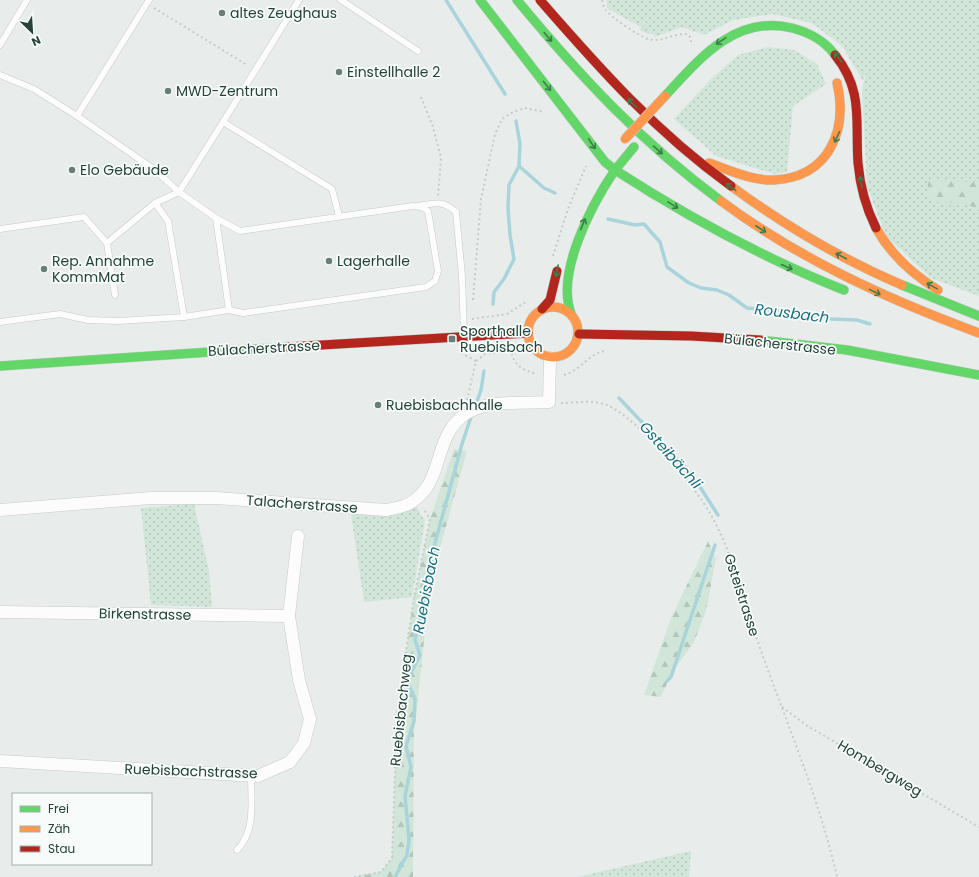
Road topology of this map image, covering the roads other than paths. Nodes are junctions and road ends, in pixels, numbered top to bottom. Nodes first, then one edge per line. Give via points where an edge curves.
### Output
1 (28, 0) edge
2 (299, 0) edge
3 (341, 0) edge
4 (480, 0) edge
5 (517, 0) edge
6 (540, 0) edge
7 (148, 2) edge
8 (0, 45) edge
9 (418, 51) dead end
10 (0, 75) edge
11 (834, 76) dead end
12 (663, 115) dead end
13 (77, 116) junction
14 (223, 122) junction
15 (623, 142) dead end
16 (692, 157) junction
17 (608, 159) junction
18 (598, 170) dead end
19 (615, 170) junction
20 (179, 192) junction
21 (155, 203) junction
22 (413, 206) junction
23 (339, 216) junction
24 (216, 218) junction
25 (0, 229) edge
26 (108, 243) junction
27 (558, 265) dead end
28 (854, 294) dead end
29 (115, 295) dead end
30 (887, 307) dead end
31 (979, 309) edge
32 (229, 310) junction
33 (542, 310) junction
34 (572, 316) junction
35 (979, 316) edge
36 (184, 317) junction
37 (0, 322) edge
38 (528, 333) junction
39 (979, 333) edge
40 (579, 334) junction
41 (979, 336) edge
42 (464, 338) junction
43 (550, 358) junction
44 (0, 366) edge
45 (979, 376) edge
46 (0, 510) edge
47 (298, 536) dead end
48 (0, 612) edge
49 (289, 616) junction
50 (0, 761) edge
51 (251, 776) junction
52 (237, 850) dead end

1 - 8 lane
2 - 14 lane
3 - 9 lane
4 -> 17 main road
5 -> 39 main road via 612,107 682,171 726,205 788,245 853,281 917,310
16 -> 6 main road via 616,86
7 - 13 lane
10 - 13 lane via 34,89
11 -> 16 main road via 842,102 840,131 827,153 803,173 784,179 765,179
12 - 19 main road
13 - 20 lane via 155,170
14 - 20 lane
14 - 23 lane via 332,189
31 -> 15 main road, bridge via 918,278 902,264 881,235 867,206 861,185 857,104 853,84 839,58 819,38 799,29 778,25 747,28 727,36 709,50
35 -> 16 main road via 910,289 831,251 748,199
17 - 18 main road
17 - 19 main road
19 -> 28 main road via 736,242 790,268
34 -> 19 main road via 566,303 566,292 580,232 598,194
20 - 21 lane
20 - 24 lane
21 - 26 lane
21 - 36 lane via 168,221
22 - 23 lane
22 - 32 lane via 428,211 430,220 438,271 435,281 426,287 243,313
22 - 42 lane via 437,203 448,205 456,212
23 - 24 lane via 240,231
24 - 32 lane
25 - 26 lane via 84,217
26 - 29 lane
27 -> 33 main road via 552,295
30 - 41 main road
32 - 36 lane
33 - 34 main road via 549,307 562,308
33 - 38 main road via 531,319
34 - 40 main road
36 - 37 lane via 118,321 88,320 60,314
38 - 42 main road, Bülacherstrasse
38 - 43 main road via 534,349
40 - 43 main road via 570,352 557,358
40 - 45 main road, Bülacherstrasse via 712,337 803,344 892,358
42 - 44 main road, Bülacherstrasse via 231,350
43 - 46 street, Talacherstrasse via 548,402 488,405 464,415 448,432 428,486 417,498 402,507 386,510 216,498 151,498
47 - 49 street, Ruebisbachstrasse
48 - 49 street, Birkenstrasse
49 - 51 street, Ruebisbachstrasse via 299,680 310,719 304,743 290,762 258,776
50 - 51 street, Ruebisbachstrasse
51 - 52 lane via 251,819 244,844

